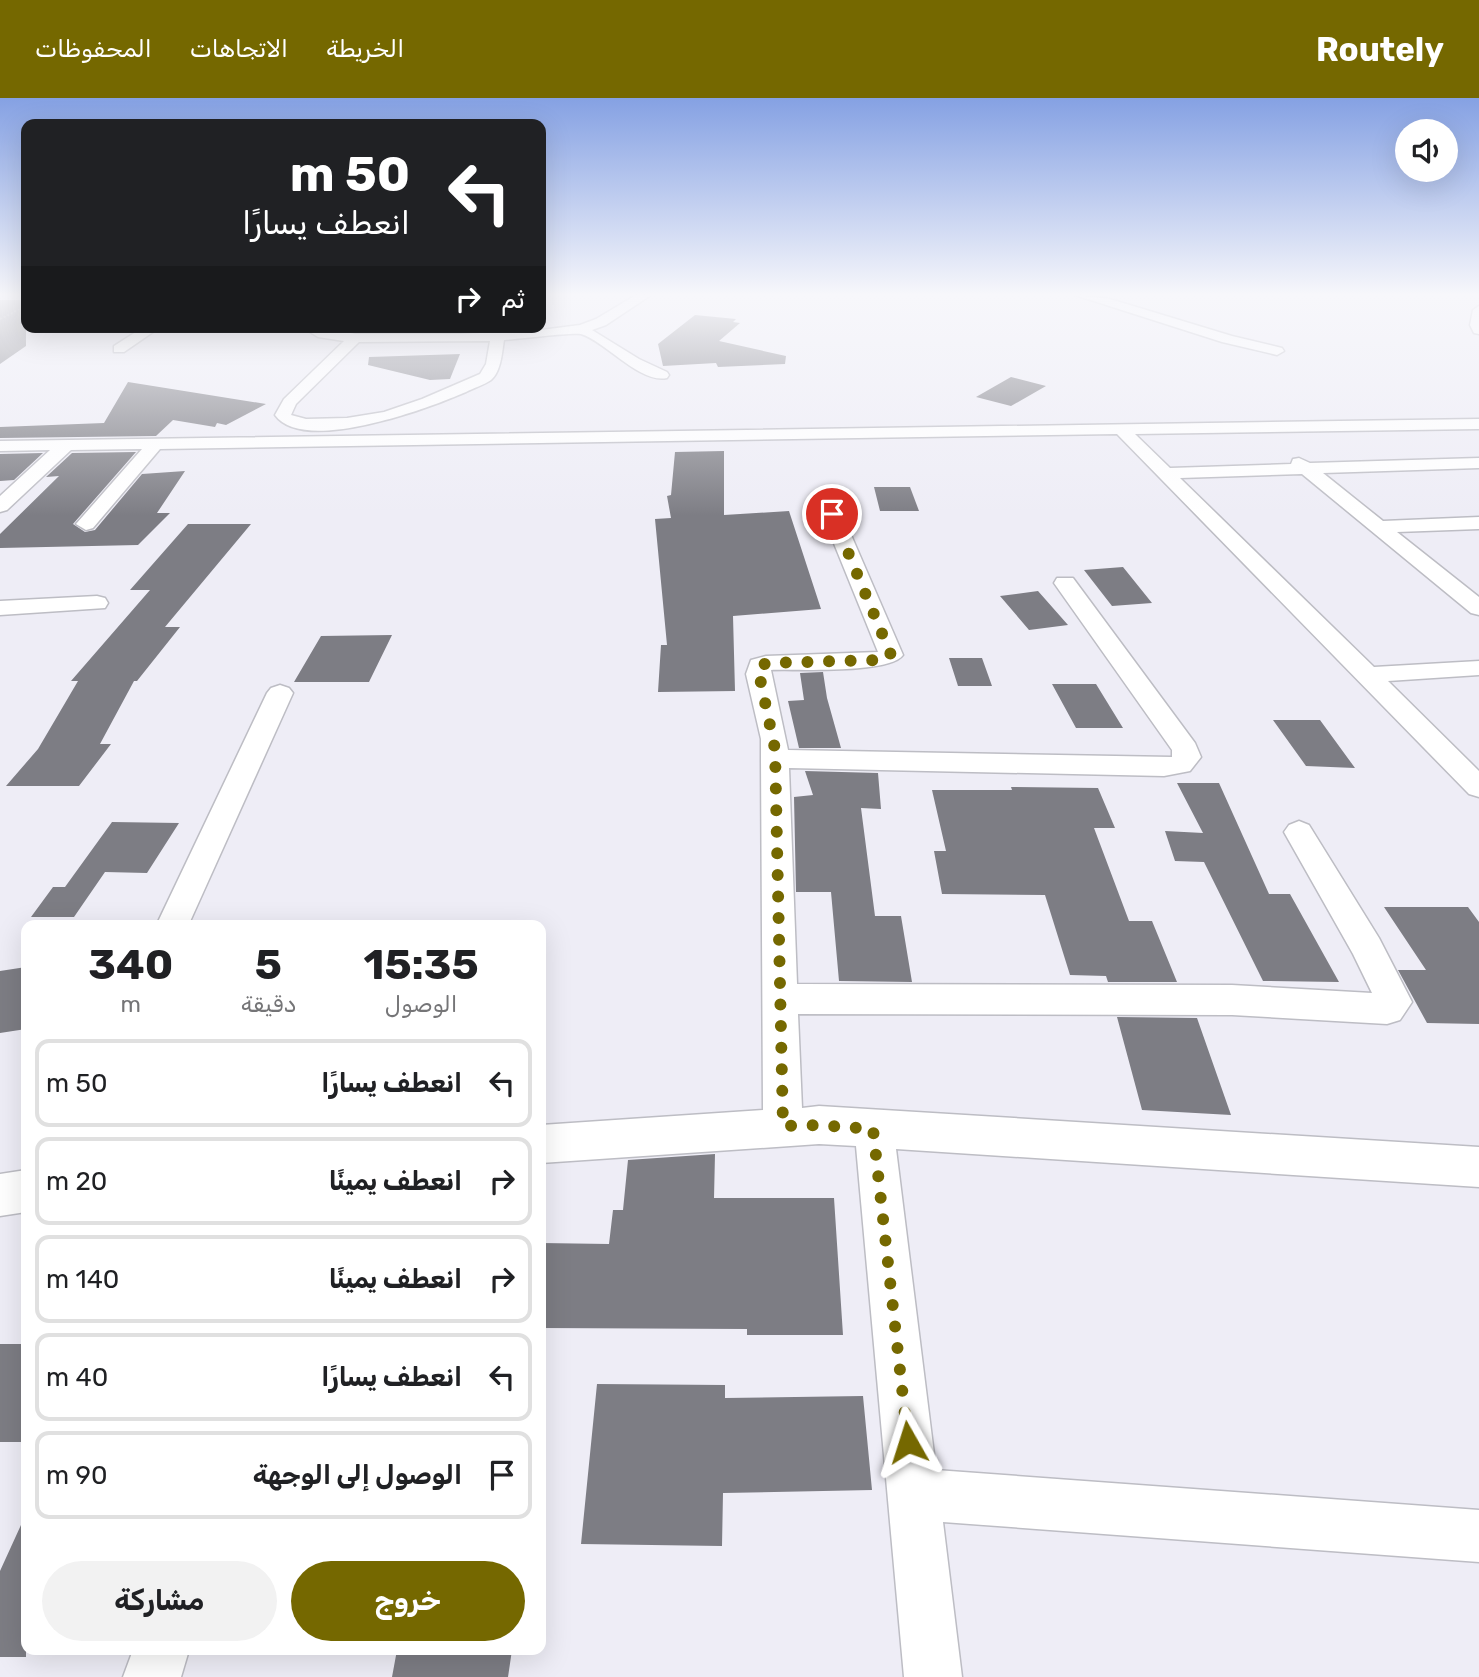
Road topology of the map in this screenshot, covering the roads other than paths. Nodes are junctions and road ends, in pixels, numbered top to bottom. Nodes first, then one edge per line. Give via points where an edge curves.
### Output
1 (323, 369) edge
2 (490, 369) edge
3 (648, 369) edge
4 (662, 375) dead end
5 (1479, 424) edge
6 (1254, 428) junction
7 (1122, 430) junction
8 (155, 444) junction
9 (0, 446) edge
10 (65, 446) junction
11 (1479, 463) edge
12 (1306, 469) junction
13 (1165, 472) junction
14 (0, 506) edge
15 (832, 514) dead end
16 (1479, 523) edge
17 (86, 524) dead end
18 (1378, 527) junction
19 (1065, 583) dead end
20 (1474, 600) edge
21 (97, 603) dead end
22 (0, 608) edge
23 (1479, 668) edge
24 (1367, 675) junction
25 (280, 693) dead end
26 (775, 759) junction
27 (1479, 787) edge
28 (1299, 832) dead end
29 (175, 920) edge
30 (782, 999) junction
31 (783, 1126) junction
32 (873, 1129) junction
33 (546, 1144) edge
34 (1479, 1167) edge
35 (21, 1192) edge
36 (0, 1195) edge
37 (913, 1494) junction
38 (1479, 1536) edge
39 (159, 1655) edge
40 (152, 1677) edge
41 (933, 1677) edge

1 - 2 street via 289,402 284,415 287,420 358,423 438,399 486,377
3 - 4 street
5 - 6 street
6 - 7 street
6 - 12 street
7 - 8 street
7 - 13 street
8 - 10 street
8 - 17 street
9 - 10 street
10 - 14 street
11 - 12 street
12 - 13 street
12 - 18 street
13 - 24 street
15 - 26 street via 891,655 881,660 761,666 758,674
16 - 18 street
18 - 20 street
19 - 26 street via 1185,749 1187,757 1180,765
21 - 22 street
23 - 24 street
24 - 27 street
25 - 29 street
26 - 30 street
28 - 30 street via 1389,991 1394,1002 1387,1009 1232,1000
30 - 31 street
31 - 32 street
31 - 33 street
32 - 34 street
32 - 37 street
35 - 36 street
37 - 38 street
37 - 41 street
39 - 40 street

